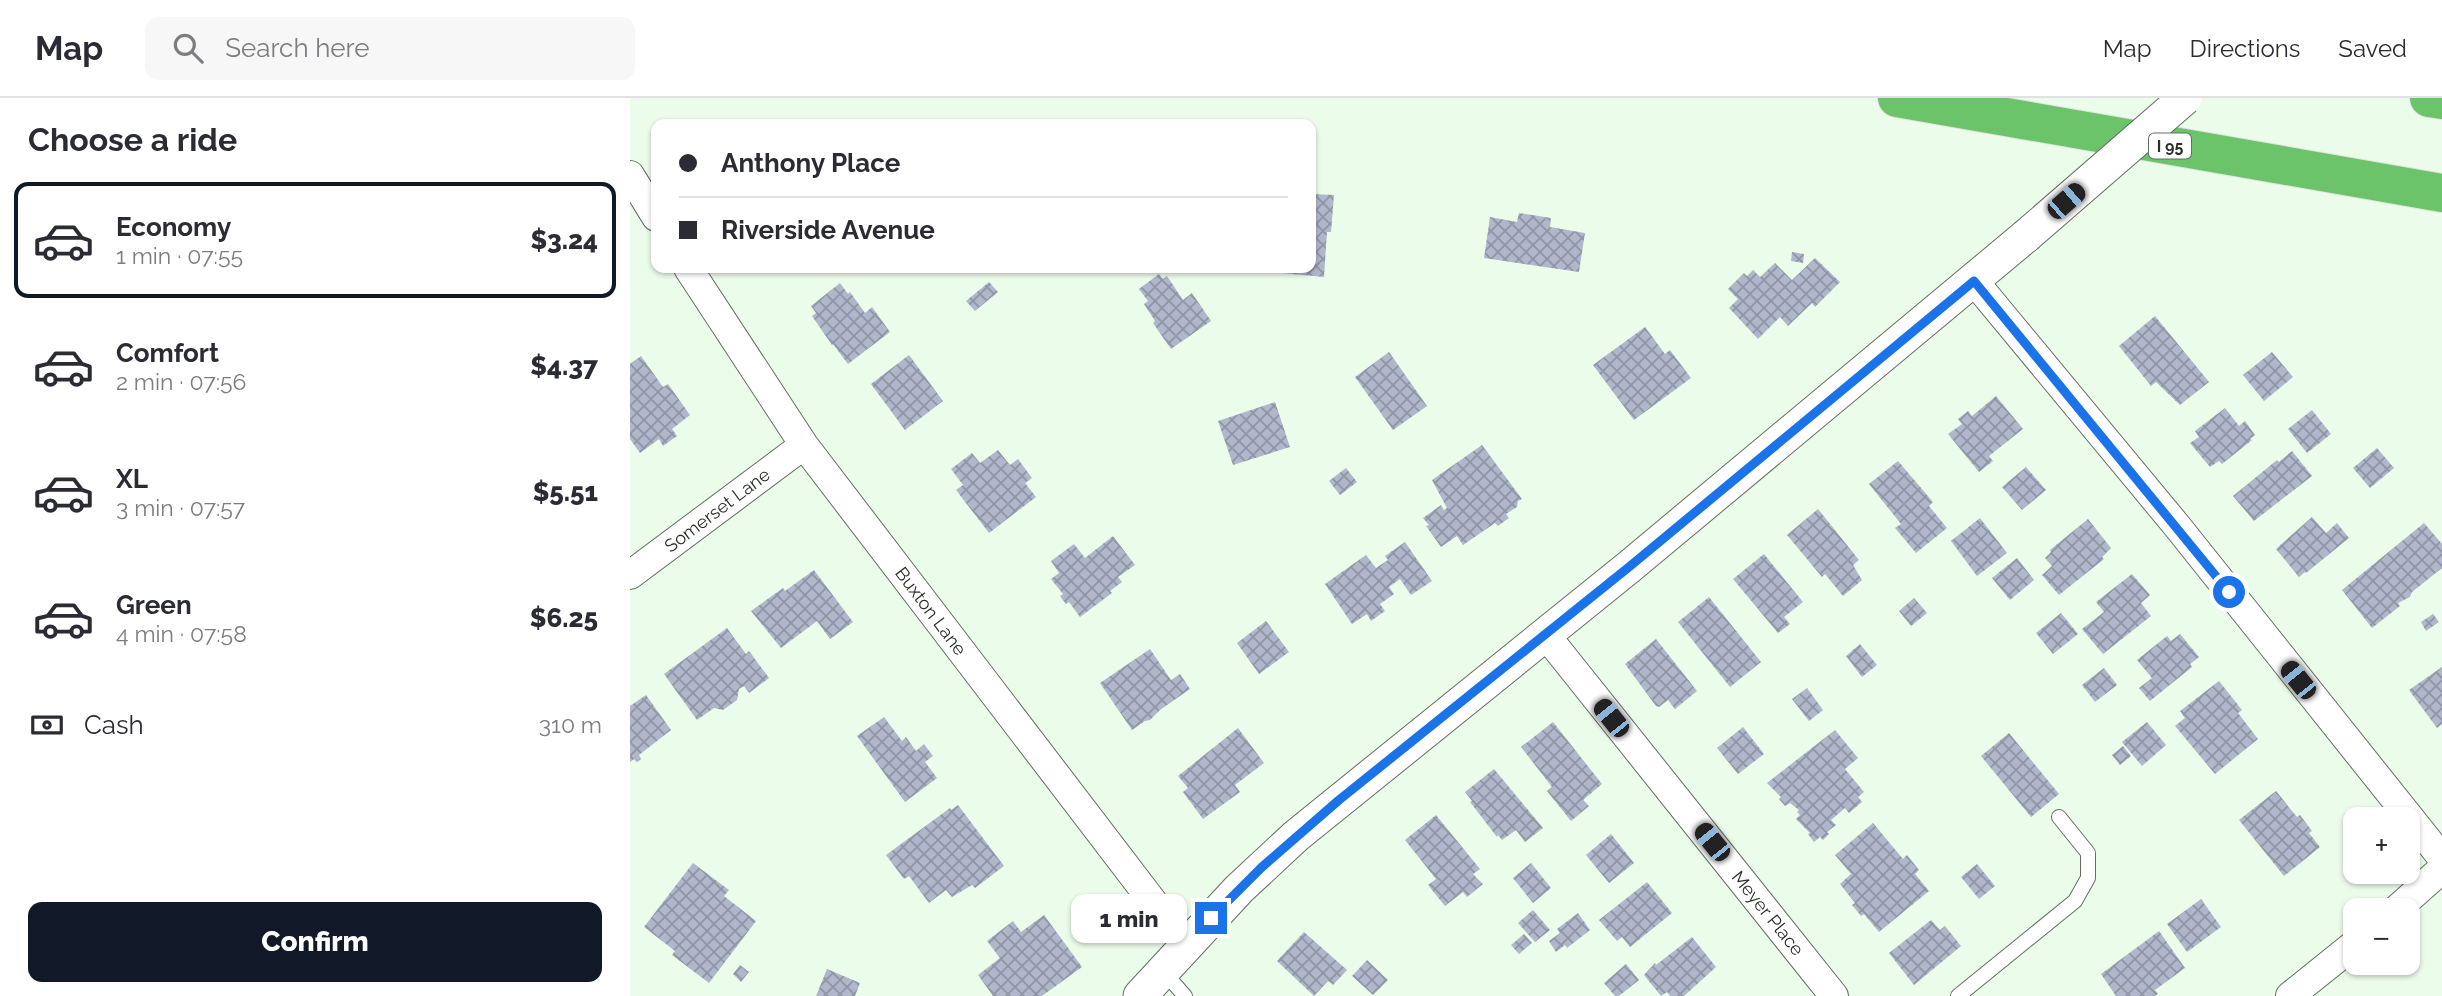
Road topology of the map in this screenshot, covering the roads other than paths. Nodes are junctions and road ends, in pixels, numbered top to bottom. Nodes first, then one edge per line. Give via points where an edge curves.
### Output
1 (1898, 98) edge
2 (2185, 98) edge
3 (2429, 98) edge
4 (2442, 100) edge
5 (630, 175) edge
6 (2442, 193) edge
7 (651, 209) edge
8 (691, 273) edge
9 (1974, 281) junction
10 (804, 445) junction
11 (630, 575) edge
12 (1545, 634) junction
13 (2059, 817) dead end
14 (2442, 858) edge
15 (2442, 869) edge
16 (2409, 898) edge
17 (1186, 945) junction
18 (2343, 953) edge
19 (1163, 971) junction
20 (1140, 996) edge
21 (1185, 996) edge
22 (1835, 996) edge
23 (1958, 996) edge
24 (2290, 996) edge

1 - 6 highway, I 95
2 - 9 street, bridge
3 - 4 highway
5 - 7 street
8 - 10 street, Buxton Lane
9 - 12 street
9 - 14 street
10 - 11 street, Somerset Lane
10 - 17 street, Buxton Lane
12 - 17 street via 1296,836
12 - 22 street, Meyer Place
13 - 23 lane via 2088,853 2088,878 2075,901
15 - 16 street
17 - 19 street
18 - 24 street
19 - 20 street
19 - 21 lane

